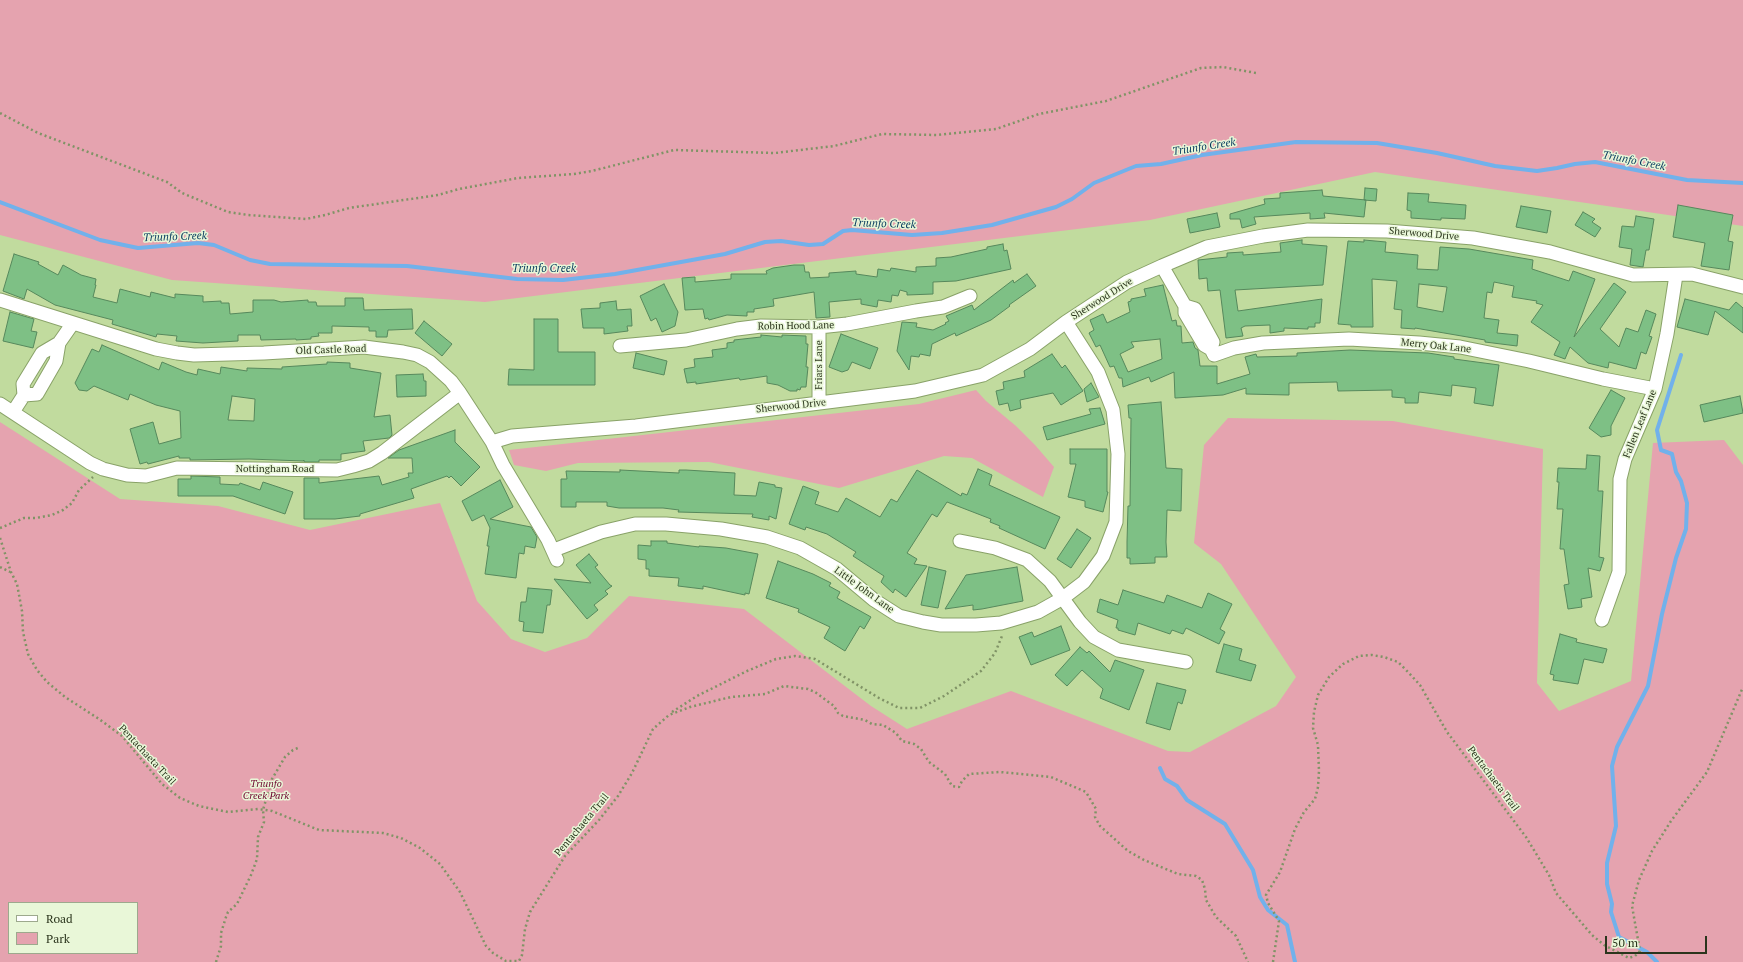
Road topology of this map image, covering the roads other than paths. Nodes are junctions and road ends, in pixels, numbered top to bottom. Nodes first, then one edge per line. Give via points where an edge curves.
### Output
1 (1162, 266) junction
2 (1676, 275) junction
3 (1743, 287) edge
4 (970, 296) dead end
5 (0, 300) edge
6 (1066, 322) junction
7 (73, 323) junction
8 (819, 327) junction
9 (620, 346) dead end
10 (1655, 389) junction
11 (460, 393) junction
12 (819, 403) junction
13 (0, 404) edge
14 (14, 412) junction
15 (492, 442) junction
16 (960, 541) dead end
17 (555, 555) joint
18 (1063, 598) junction
19 (1602, 620) dead end
20 (1186, 662) dead end

1 - 2 street, Sherwood Drive via 1207,247 1263,236 1308,230 1387,231 1473,238 1550,252 1633,275
1 - 6 street, Sherwood Drive via 1127,282
1 - 10 street, Merry Oak Lane via 1185,306 1185,313 1204,345 1212,352 1263,343 1349,339 1419,343 1460,347
2 - 3 street, Sherwood Drive via 1692,274
2 - 10 street, Fallen Leaf Lane
4 - 8 street, Robin Hood Lane via 943,307
5 - 7 street, Old Castle Road
6 - 12 street, Sherwood Drive via 1030,349 983,375 915,391
6 - 18 street, Little John Lane via 1098,372 1113,410 1118,454 1116,522 1111,536 1103,556 1084,582
7 - 11 street, Old Castle Road via 156,349 194,355 343,347 403,352 417,355 430,362
7 - 14 street via 59,343 56,361 36,394 24,395
8 - 9 street, Robin Hood Lane via 761,326 686,340
8 - 12 street, Friars Lane
10 - 19 street, Fallen Leaf Lane via 1620,479 1619,572
11 - 14 street, Nottingham Road via 382,453 369,461 338,470 177,468 146,476 127,475 102,469
11 - 15 street, Old Castle Road
12 - 15 street, Sherwood Drive via 636,426 512,436
13 - 14 street, Nottingham Road
15 - 17 street, Old Castle Road via 502,465 528,504
16 - 18 street via 996,548 1028,560
17 - 18 street, Little John Lane via 601,532 635,524 721,528 767,536 800,548 837,569 874,600 899,616 941,625 1001,623 1038,612
18 - 20 street via 1094,637 1118,650

